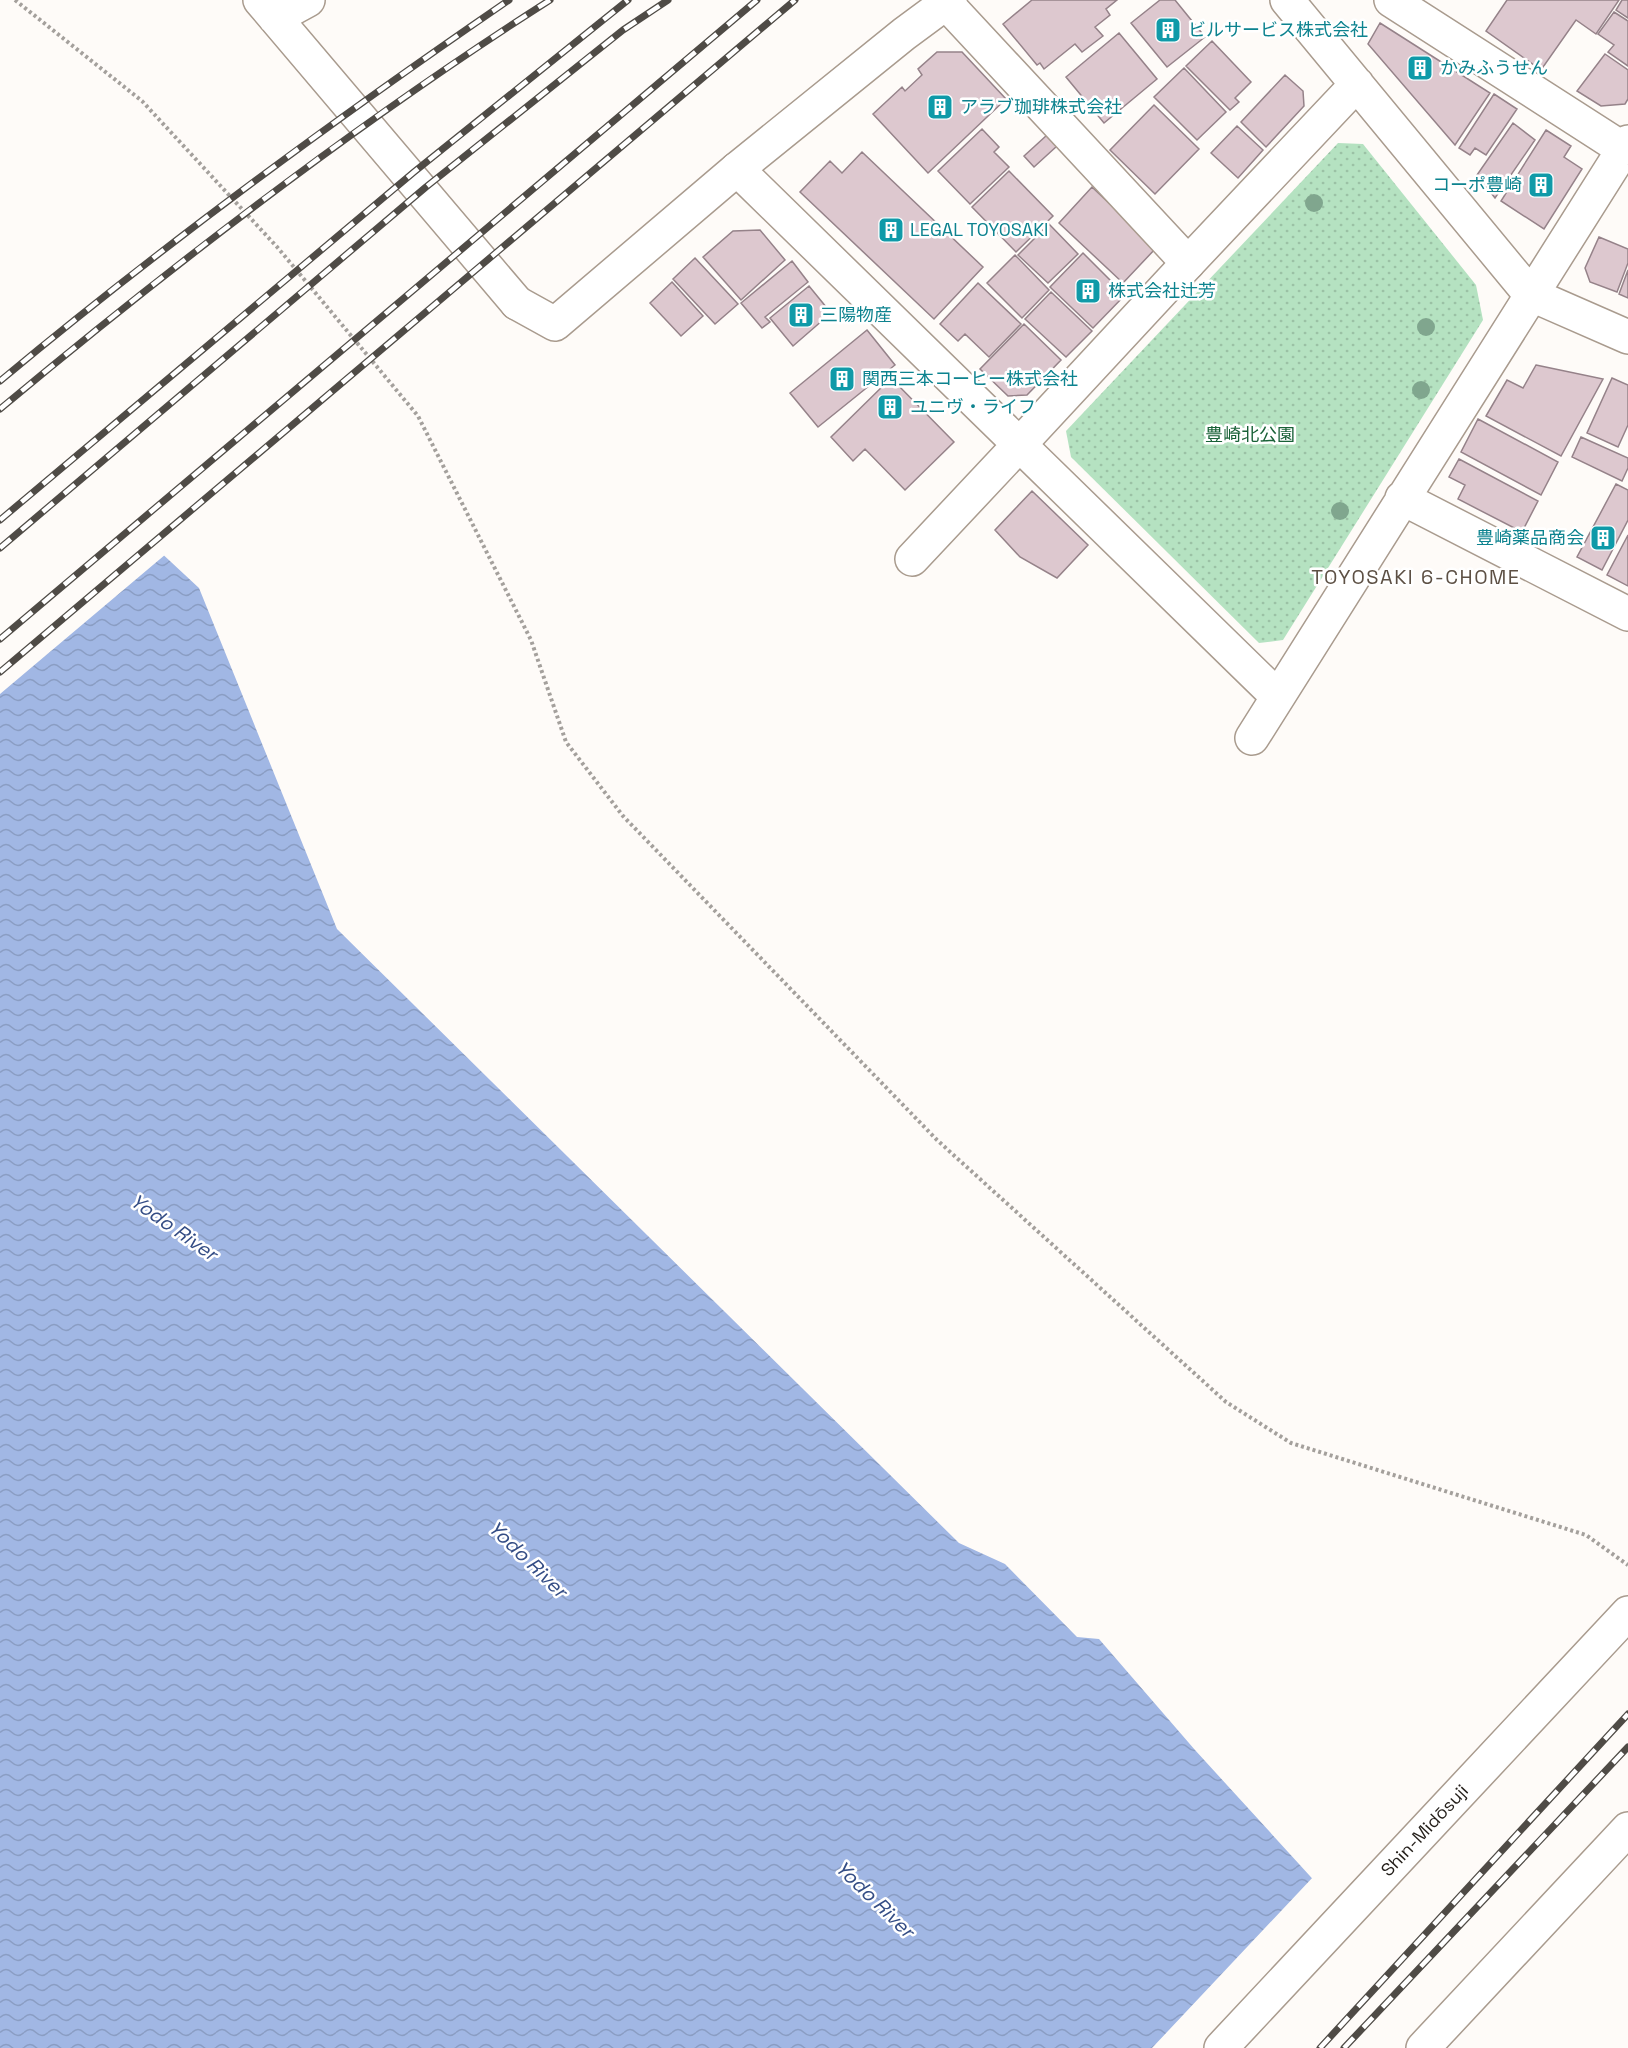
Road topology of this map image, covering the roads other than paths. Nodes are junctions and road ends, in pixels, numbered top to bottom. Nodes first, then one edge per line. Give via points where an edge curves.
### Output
1 (308, 0) edge
2 (1287, 0) edge
3 (1391, 0) edge
4 (948, 1) edge
5 (267, 9) edge
6 (1357, 84) junction
7 (1626, 145) edge
8 (737, 169) junction
9 (1188, 263) junction
10 (1530, 294) junction
11 (1628, 337) edge
12 (1019, 445) junction
13 (1402, 498) junction
14 (912, 559) dead end
15 (1628, 614) edge
16 (1278, 696) junction
17 (1252, 738) dead end
18 (1628, 1613) edge
19 (1628, 1829) edge
20 (1221, 2048) edge
21 (1423, 2048) edge

1 - 5 main road
2 - 6 main road
3 - 7 main road
4 - 8 main road
4 - 9 main road
5 - 8 main road via 517,303 555,324
6 - 9 main road
6 - 10 main road
7 - 10 main road
8 - 12 main road
9 - 12 main road
10 - 11 main road
10 - 13 main road
12 - 14 main road
12 - 16 main road
13 - 15 main road
13 - 16 main road
16 - 17 main road
18 - 20 main road, Shin-Midōsuji
19 - 21 main road

